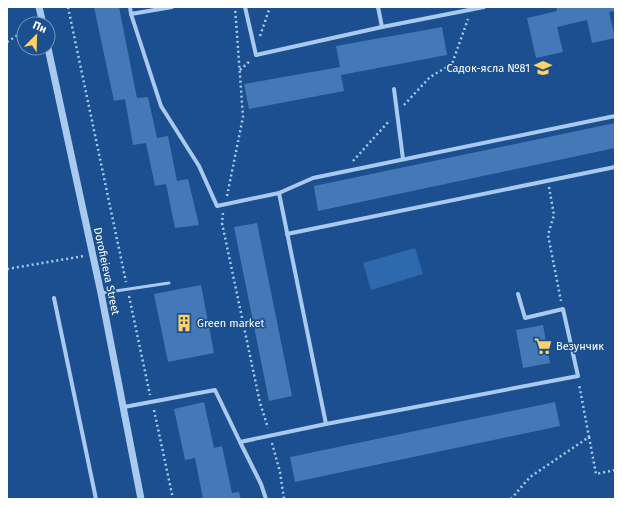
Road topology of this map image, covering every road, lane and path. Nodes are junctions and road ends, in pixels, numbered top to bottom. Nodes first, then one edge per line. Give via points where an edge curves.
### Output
1 (68, 7) edge
2 (130, 7) edge
3 (172, 7) edge
4 (235, 7) edge
5 (246, 7) edge
6 (378, 7) edge
7 (484, 7) edge
8 (471, 9) junction
9 (131, 14) junction
10 (382, 27) junction
11 (16, 36) edge
12 (7, 42) edge
13 (50, 56) edge
14 (394, 89) dead end
15 (397, 112) junction
16 (615, 116) edge
17 (404, 159) junction
18 (351, 163) dead end
19 (615, 168) edge
20 (548, 181) junction
21 (279, 193) junction
22 (234, 196) dead end
23 (225, 204) junction
24 (287, 234) junction
25 (93, 255) junction
26 (7, 269) edge
27 (169, 283) dead end
28 (127, 289) junction
29 (101, 293) junction
30 (518, 294) dead end
31 (54, 298) dead end
32 (563, 309) junction
33 (578, 376) junction
34 (152, 402) junction
35 (124, 407) junction
36 (326, 424) junction
37 (270, 436) junction
38 (588, 437) junction
39 (240, 442) junction
40 (615, 470) edge
41 (96, 499) edge
42 (141, 499) edge
43 (173, 499) edge
44 (266, 499) edge
45 (284, 499) edge
46 (511, 499) edge

1 - 28 path
2 - 9 street
3 - 9 street
4 - 22 path via 242,117 226,198
5 - 10 street via 256,55
6 - 10 street
7 - 8 street
8 - 10 street
8 - 15 path via 452,64 430,77
9 - 23 street via 161,106 199,166 217,206
11 - 12 path
13 - 25 street, Dorofieieva Street
14 - 15 street
15 - 17 street
15 - 18 path
16 - 17 street
17 - 21 street via 313,178
19 - 20 street
20 - 24 street
20 - 32 path via 554,215 548,235
21 - 23 street
21 - 24 street
23 - 37 path via 222,223 260,403
24 - 36 street
25 - 26 path
25 - 29 street, Dorofieieva Street
27 - 28 lane
28 - 29 lane
28 - 34 path
29 - 35 street, Dorofieieva Street
30 - 32 street via 525,318
31 - 41 street
32 - 33 street
33 - 36 street
33 - 38 path
34 - 35 street
34 - 39 street via 215,390
34 - 43 path
35 - 42 street, Dorofieieva Street
36 - 37 street
37 - 39 street
37 - 45 path
38 - 40 path via 596,474
38 - 46 path via 530,477
39 - 44 street

